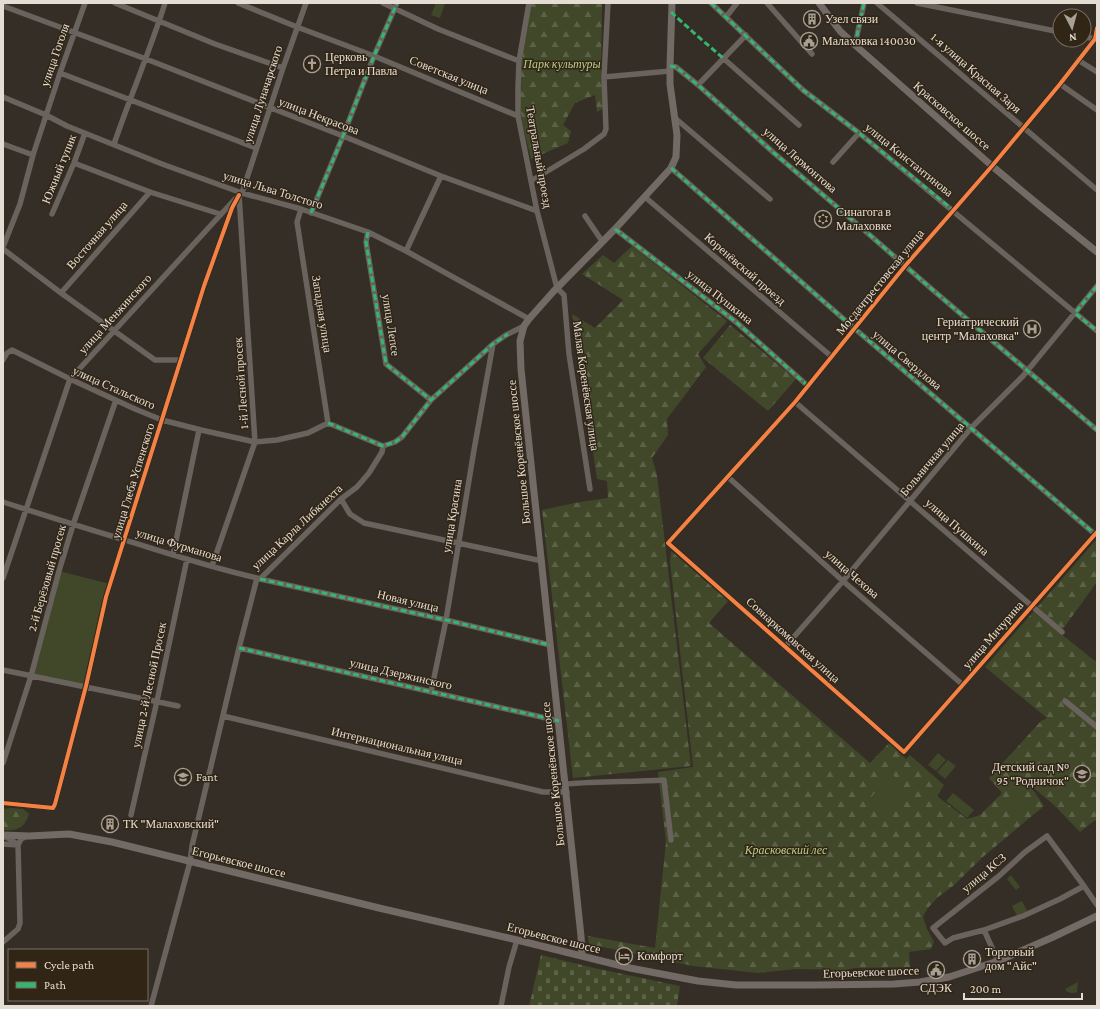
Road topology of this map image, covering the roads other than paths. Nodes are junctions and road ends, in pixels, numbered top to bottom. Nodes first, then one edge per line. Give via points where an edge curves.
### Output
1 (85, 3) edge
2 (115, 3) edge
3 (165, 3) edge
4 (238, 3) edge
5 (306, 3) edge
6 (383, 3) edge
7 (397, 3) edge
8 (529, 3) edge
9 (608, 3) edge
10 (672, 3) edge
11 (711, 3) edge
12 (737, 3) edge
13 (767, 3) edge
14 (819, 3) edge
15 (864, 3) edge
16 (877, 3) edge
17 (917, 3) edge
18 (3, 6) edge
19 (394, 9) junction
20 (726, 17) junction
21 (159, 21) junction
22 (297, 27) junction
23 (1097, 28) edge
24 (1052, 30) edge
25 (74, 32) junction
26 (746, 35) junction
27 (1096, 39) edge
28 (855, 45) junction
29 (812, 54) dead end
30 (374, 56) junction
31 (723, 58) junction
32 (146, 59) junction
33 (1078, 60) junction
34 (519, 61) junction
35 (283, 68) junction
36 (670, 68) junction
37 (1097, 72) edge
38 (60, 73) junction
39 (604, 77) junction
40 (1060, 84) junction
41 (698, 85) junction
42 (3, 97) edge
43 (129, 100) junction
44 (270, 108) junction
45 (1097, 110) edge
46 (46, 115) junction
47 (518, 116) junction
48 (675, 118) junction
49 (799, 125) dead end
50 (1023, 128) junction
51 (85, 133) junction
52 (859, 133) junction
53 (343, 136) junction
54 (3, 144) edge
55 (114, 144) junction
56 (256, 148) junction
57 (33, 155) junction
58 (833, 162) dead end
59 (74, 163) junction
60 (992, 166) junction
61 (671, 168) junction
62 (441, 176) junction
63 (531, 181) junction
64 (1097, 190) edge
65 (150, 192) junction
66 (240, 194) junction
67 (645, 197) junction
68 (770, 199) dead end
69 (302, 210) junction
70 (953, 210) junction
71 (537, 211) junction
72 (311, 213) junction
73 (52, 214) dead end
74 (220, 214) junction
75 (585, 216) dead end
76 (615, 229) junction
77 (368, 232) junction
78 (4, 237) edge
79 (602, 241) junction
80 (3, 248) edge
81 (406, 251) junction
82 (1097, 252) edge
83 (905, 266) junction
84 (1097, 286) edge
85 (557, 288) junction
86 (61, 293) junction
87 (1075, 313) junction
88 (529, 319) junction
89 (524, 326) junction
90 (854, 328) junction
91 (114, 331) junction
92 (1097, 332) edge
93 (494, 344) junction
94 (832, 358) junction
95 (3, 360) edge
96 (181, 360) junction
97 (1027, 371) junction
98 (70, 380) junction
99 (808, 386) junction
100 (116, 400) junction
101 (431, 400) junction
102 (795, 402) junction
103 (162, 420) junction
104 (328, 423) junction
105 (971, 428) junction
106 (199, 430) junction
107 (1097, 430) edge
108 (255, 442) junction
109 (383, 446) junction
110 (728, 477) junction
111 (590, 488) dead end
112 (341, 499) junction
113 (910, 501) junction
114 (3, 502) edge
115 (26, 510) junction
116 (74, 525) junction
117 (1096, 534) edge
118 (125, 540) junction
119 (459, 542) junction
120 (668, 543) joint
121 (173, 555) junction
122 (187, 559) junction
123 (542, 561) junction
124 (212, 566) junction
125 (3, 578) edge
126 (258, 579) junction
127 (843, 581) junction
128 (1032, 606) junction
129 (446, 620) junction
130 (1062, 632) dead end
131 (550, 645) junction
132 (786, 647) junction
133 (239, 648) junction
134 (3, 670) edge
135 (31, 676) junction
136 (963, 685) junction
137 (86, 686) junction
138 (431, 692) junction
139 (157, 701) junction
140 (1065, 701) dead end
141 (178, 706) dead end
142 (223, 716) junction
143 (559, 721) junction
144 (1097, 727) edge
145 (904, 752) joint
146 (3, 763) edge
147 (566, 784) junction
148 (566, 792) junction
149 (3, 803) edge
150 (131, 815) dead end
151 (3, 836) edge
152 (30, 836) junction
153 (671, 840) dead end
154 (3, 844) edge
155 (18, 845) junction
156 (190, 862) junction
157 (1084, 886) junction
158 (1097, 905) edge
159 (1097, 916) edge
160 (984, 930) junction
161 (517, 940) junction
162 (3, 942) edge
163 (582, 956) junction
164 (998, 961) junction
165 (151, 1006) edge
166 (501, 1006) edge

1 - 25 street, улица Гоголя
2 - 21 street
3 - 21 street
4 - 22 street, Советская улица
5 - 22 street, улица Луначарского
6 - 19 street
7 - 19 street
8 - 34 street, Театральный проезд
9 - 39 street
10 - 36 main road, Большое Коренёвское шоссе
11 - 20 street, улица Константинова
12 - 20 street
13 - 29 street
14 - 28 main road, Красковское шоссе via 840,31
15 - 28 street
16 - 50 street, 1-я улица Красная Заря
17 - 24 street
18 - 25 street, улица Некрасова
19 - 30 street
19 - 34 street
20 - 26 street, улица Константинова
21 - 32 street
21 - 35 street
22 - 30 street, Советская улица
22 - 35 street, улица Луначарского
23 - 27 street, Мосдачтрестовская улица
25 - 32 street, улица Некрасова
25 - 38 street, улица Гоголя
26 - 31 street
26 - 52 street, улица Константинова via 803,90
27 - 33 street, Мосдачтрестовская улица
28 - 60 main road, Красковское шоссе
30 - 47 street, Советская улица
30 - 53 street
31 - 41 street
31 - 49 street
32 - 43 street
32 - 44 street, улица Некрасова
33 - 37 street
33 - 40 street, Мосдачтрестовская улица
34 - 47 street, Театральный проезд
35 - 44 street, улица Луначарского
36 - 39 street
36 - 41 street, улица Лермонтова via 676,67
36 - 48 main road, Большое Коренёвское шоссе
38 - 43 street
38 - 46 street, улица Гоголя
39 - 63 street via 604,134
40 - 45 street
40 - 50 street, Мосдачтрестовская улица
41 - 83 street, улица Лермонтова
42 - 46 street, улица Льва Толстого
43 - 55 street
43 - 56 street
44 - 53 street, улица Некрасова
44 - 56 street, улица Луначарского
46 - 51 street, улица Льва Толстого
46 - 57 street, улица Гоголя
47 - 63 street, Театральный проезд
48 - 61 main road, Большое Коренёвское шоссе via 677,151
48 - 68 street
50 - 60 street, Мосдачтрестовская улица
50 - 64 street, 1-я улица Красная Заря
51 - 55 street, улица Льва Толстого
51 - 59 street, Южный тупик
52 - 58 street
52 - 70 street, улица Константинова
53 - 62 street, улица Некрасова
53 - 72 street
54 - 57 street
55 - 66 street, улица Льва Толстого
56 - 66 street, улица Луначарского
57 - 78 street, улица Гоголя via 20,204
59 - 65 street
59 - 73 street, Южный тупик
60 - 70 street, Мосдачтрестовская улица
60 - 82 main road, Красковское шоссе
61 - 67 main road, Большое Коренёвское шоссе
61 - 90 street, улица Свердлова
62 - 71 street, улица Некрасова
62 - 81 street
63 - 71 street, Театральный проезд
65 - 74 street
65 - 86 street, Восточная улица
66 - 69 street, улица Льва Толстого
66 - 74 street
66 - 96 street, улица Глеба Успенского via 232,208 204,286
66 - 108 street, 1-й Лесной просек
67 - 76 main road, Большое Коренёвское шоссе
67 - 94 street, Коренёвский проезд
69 - 72 street, улица Льва Толстого
69 - 104 street, Западная улица via 296,222
70 - 83 street, Мосдачтрестовская улица
70 - 87 street, улица Константинова
71 - 85 street, Театральный проезд
72 - 77 street, улица Льва Толстого
74 - 91 street, улица Менжинского
75 - 79 street
76 - 79 main road, Большое Коренёвское шоссе
76 - 99 street, улица Пушкина via 736,322
77 - 81 street, улица Льва Толстого
77 - 101 street, улица Лепсе via 366,242 386,364
78 - 80 street, улица Гоголя
79 - 85 main road, Большое Коренёвское шоссе
80 - 86 street
81 - 88 street, улица Льва Толстого
83 - 90 street, Мосдачтрестовская улица
83 - 97 street, улица Лермонтова
84 - 87 street, Больничная улица
85 - 88 main road, Большое Коренёвское шоссе
85 - 111 street, Малая Коренёвская улица via 564,295 569,354
86 - 91 street
87 - 92 street, улица Константинова
87 - 97 street, Больничная улица
88 - 89 main road, Большое Коренёвское шоссе
89 - 93 street
89 - 123 main road, Большое Коренёвское шоссе via 520,347 521,369
90 - 94 street, Мосдачтрестовская улица
90 - 105 street, улица Свердлова
91 - 96 street via 155,360
91 - 98 street, улица Менжинского
93 - 101 street
93 - 119 street, улица Красина
94 - 99 street, Мосдачтрестовская улица
95 - 98 street, улица Стальского via 12,350
96 - 103 street, улица Глеба Успенского
97 - 105 street, Больничная улица
97 - 107 street, улица Лермонтова
98 - 100 street, улица Стальского
98 - 115 street, улица Менжинского
99 - 102 street, Мосдачтрестовская улица
100 - 103 street, улица Стальского
100 - 116 street, 2-й Берёзовый просек
101 - 109 street via 402,437
102 - 110 street, Мосдачтрестовская улица
102 - 113 street, улица Пушкина
103 - 106 street, улица Стальского
103 - 118 street, улица Глеба Успенского
104 - 108 street, улица Стальского via 308,433
104 - 109 street
105 - 113 street, Больничная улица
105 - 117 street, улица Свердлова
106 - 108 street, улица Стальского
106 - 121 street
108 - 124 street, 1-й Лесной просек
109 - 112 street, улица Карла Либкнехта via 369,473 357,487
110 - 120 street, Мосдачтрестовская улица
110 - 127 street, улица Чехова
112 - 119 street via 350,514 364,523
112 - 126 street, улица Карла Либкнехта
113 - 127 street, Больничная улица
113 - 128 street, улица Пушкина
114 - 115 street, улица Фурманова
115 - 116 street, улица Фурманова
115 - 125 street, улица Менжинского
116 - 118 street, улица Фурманова
116 - 135 street, 2-й Берёзовый просек
117 - 128 street, улица Мичурина
118 - 121 street, улица Фурманова
118 - 137 street, улица Глеба Успенского via 106,597
119 - 123 street
119 - 129 street, улица Красина
120 - 132 street, Совнаркомовская улица
121 - 122 street, улица Фурманова
122 - 124 street, улица Фурманова
122 - 139 street, улица 2-й Лесной Просек
123 - 131 main road, Большое Коренёвское шоссе
124 - 126 street, улица Фурманова
126 - 129 street, Новая улица
126 - 133 street, улица Карла Либкнехта
127 - 132 street, Больничная улица
127 - 136 street, улица Чехова
128 - 130 street, улица Пушкина
128 - 136 street, улица Мичурина
129 - 131 street, Новая улица
129 - 138 street, улица Красина
131 - 143 main road, Большое Коренёвское шоссе
132 - 145 street, Совнаркомовская улица
133 - 138 street, улица Дзержинского
133 - 142 street, улица Карла Либкнехта
134 - 135 street
135 - 137 street
135 - 146 street, 2-й Берёзовый просек
136 - 145 street, улица Мичурина
137 - 139 street
137 - 149 street, улица Глеба Успенского via 53,808
138 - 143 street, улица Дзержинского
139 - 141 street
139 - 150 street, улица 2-й Лесной Просек
140 - 144 street
142 - 148 street, Интернациональная улица via 543,792
142 - 156 street, улица Карла Либкнехта
143 - 147 main road, Большое Коренёвское шоссе
147 - 148 main road, Большое Коренёвское шоссе
147 - 153 street via 664,780
148 - 163 main road, Большое Коренёвское шоссе
151 - 152 main road, Егорьевское шоссе
151 - 155 street
152 - 155 street via 21,839
152 - 156 main road, Егорьевское шоссе via 84,836
154 - 155 street
155 - 162 street via 20,923 18,929
156 - 161 main road, Егорьевское шоссе
156 - 165 street, улица Карла Либкнехта
157 - 158 street, улица КСЗ
157 - 160 street, улица КСЗ via 1023,916
157 - 160 street, улица КСЗ via 1046,836 933,928 945,943 953,938
159 - 164 main road, Егорьевское шоссе
160 - 164 street
161 - 163 main road, Егорьевское шоссе
161 - 166 street
163 - 164 main road, Егорьевское шоссе via 653,973 739,985 920,982 949,977

